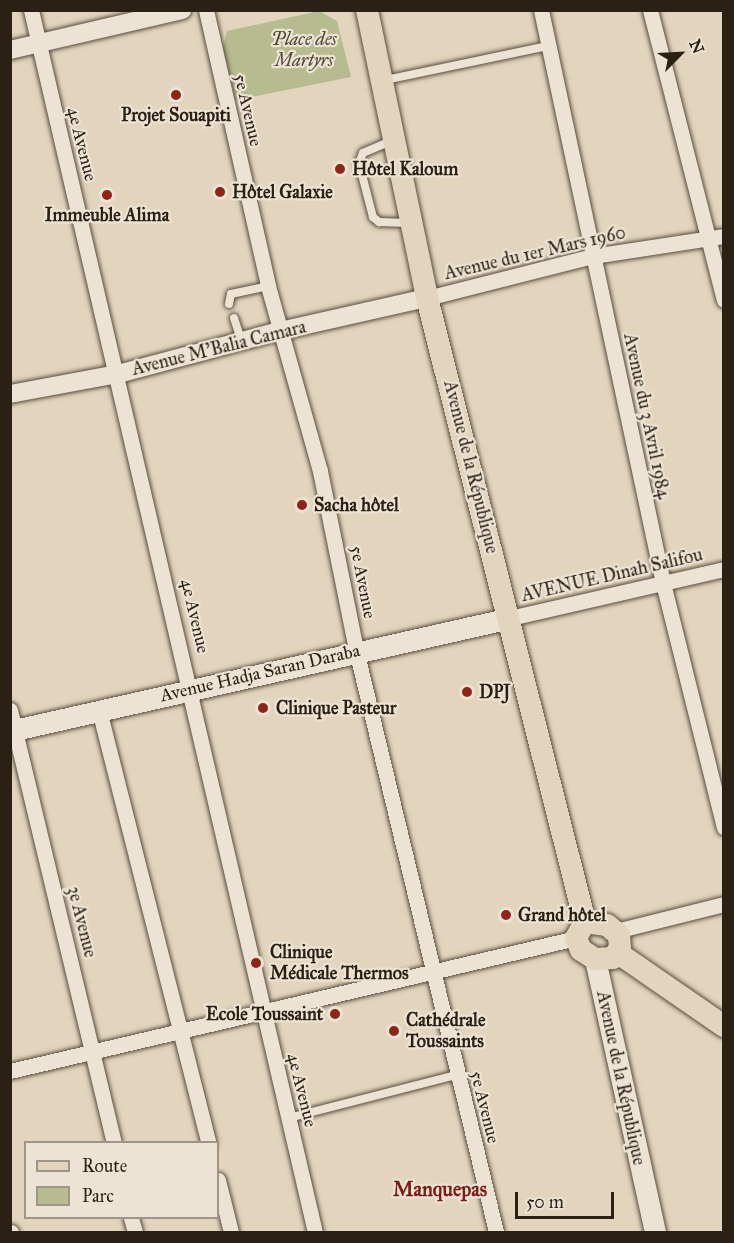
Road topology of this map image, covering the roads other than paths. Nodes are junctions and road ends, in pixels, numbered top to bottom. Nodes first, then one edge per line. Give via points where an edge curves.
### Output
1 (31, 10) edge
2 (182, 10) edge
3 (206, 10) edge
4 (367, 10) edge
5 (541, 10) edge
6 (650, 10) edge
7 (38, 44) junction
8 (548, 46) junction
9 (10, 50) edge
10 (383, 80) junction
11 (395, 138) junction
12 (412, 224) junction
13 (716, 237) edge
14 (593, 256) junction
15 (268, 286) junction
16 (427, 298) junction
17 (723, 300) edge
18 (229, 304) dead end
19 (234, 318) dead end
20 (280, 331) junction
21 (241, 340) junction
22 (118, 374) junction
23 (10, 394) edge
24 (723, 569) edge
25 (663, 583) junction
26 (510, 618) junction
27 (356, 650) junction
28 (192, 688) junction
29 (99, 710) junction
30 (12, 724) edge
31 (723, 827) edge
32 (723, 904) edge
33 (580, 930) junction
34 (617, 942) junction
35 (595, 959) junction
36 (433, 970) junction
37 (262, 1010) junction
38 (723, 1026) edge
39 (180, 1033) junction
40 (94, 1053) junction
41 (10, 1071) edge
42 (456, 1075) junction
43 (289, 1118) junction
44 (114, 1141) edge
45 (207, 1141) edge
46 (219, 1184) edge
47 (231, 1233) edge
48 (315, 1233) edge
49 (496, 1233) edge
50 (656, 1233) edge

1 - 7 street, 4e Avenue
2 - 7 street
3 - 15 street, 5e Avenue
4 - 10 main road, Avenue de la République
5 - 8 street, Avenue du 3 Avril 1984
6 - 13 street via 690,181
7 - 9 street
7 - 22 street, 4e Avenue
8 - 10 lane
8 - 14 street, Avenue du 3 Avril 1984
10 - 11 main road, Avenue de la République
11 - 12 main road, Avenue de la République
11 - 12 lane via 363,153 360,164 373,217 379,222
12 - 16 main road, Avenue de la République
13 - 14 street, Avenue du 1er Mars 1960
13 - 17 street
14 - 16 street, Avenue du 1er Mars 1960
14 - 25 street, Avenue du 3 Avril 1984
15 - 18 lane via 231,294
15 - 20 street, 5e Avenue
16 - 20 street, Avenue M'Balia Camara
16 - 26 main road, Avenue de la République
19 - 21 lane
20 - 21 street, Avenue M'Balia Camara
20 - 27 street, 5e Avenue via 320,471
21 - 22 street, Avenue M'Balia Camara
22 - 23 street, Avenue M'Balia Camara
22 - 28 street, 4e Avenue
24 - 25 street, AVENUE Dinah Salifou
25 - 26 street, AVENUE Dinah Salifou
25 - 31 street, Avenue du 3 Avril 1984
26 - 27 main road, Avenue Hadja Saran Daraba
26 - 33 main road, Avenue de la République
27 - 28 main road, Avenue Hadja Saran Daraba
27 - 36 street, 5e Avenue
28 - 29 main road, Avenue Hadja Saran Daraba
28 - 37 street, 4e Avenue
29 - 30 main road, Avenue Hadja Saran Daraba
29 - 39 street
30 - 40 street, 3e Avenue
32 - 34 street
33 - 34 main road via 607,925
33 - 35 main road via 581,950
33 - 36 street
34 - 35 main road via 607,960
34 - 38 main road
35 - 50 main road, Avenue de la République
36 - 37 street
36 - 42 street, 5e Avenue
37 - 39 street
37 - 43 street, 4e Avenue
39 - 40 street
39 - 45 street
40 - 41 street
40 - 44 street, 3e Avenue
42 - 43 lane
42 - 49 street, 5e Avenue
43 - 48 street, 4e Avenue
46 - 47 street

